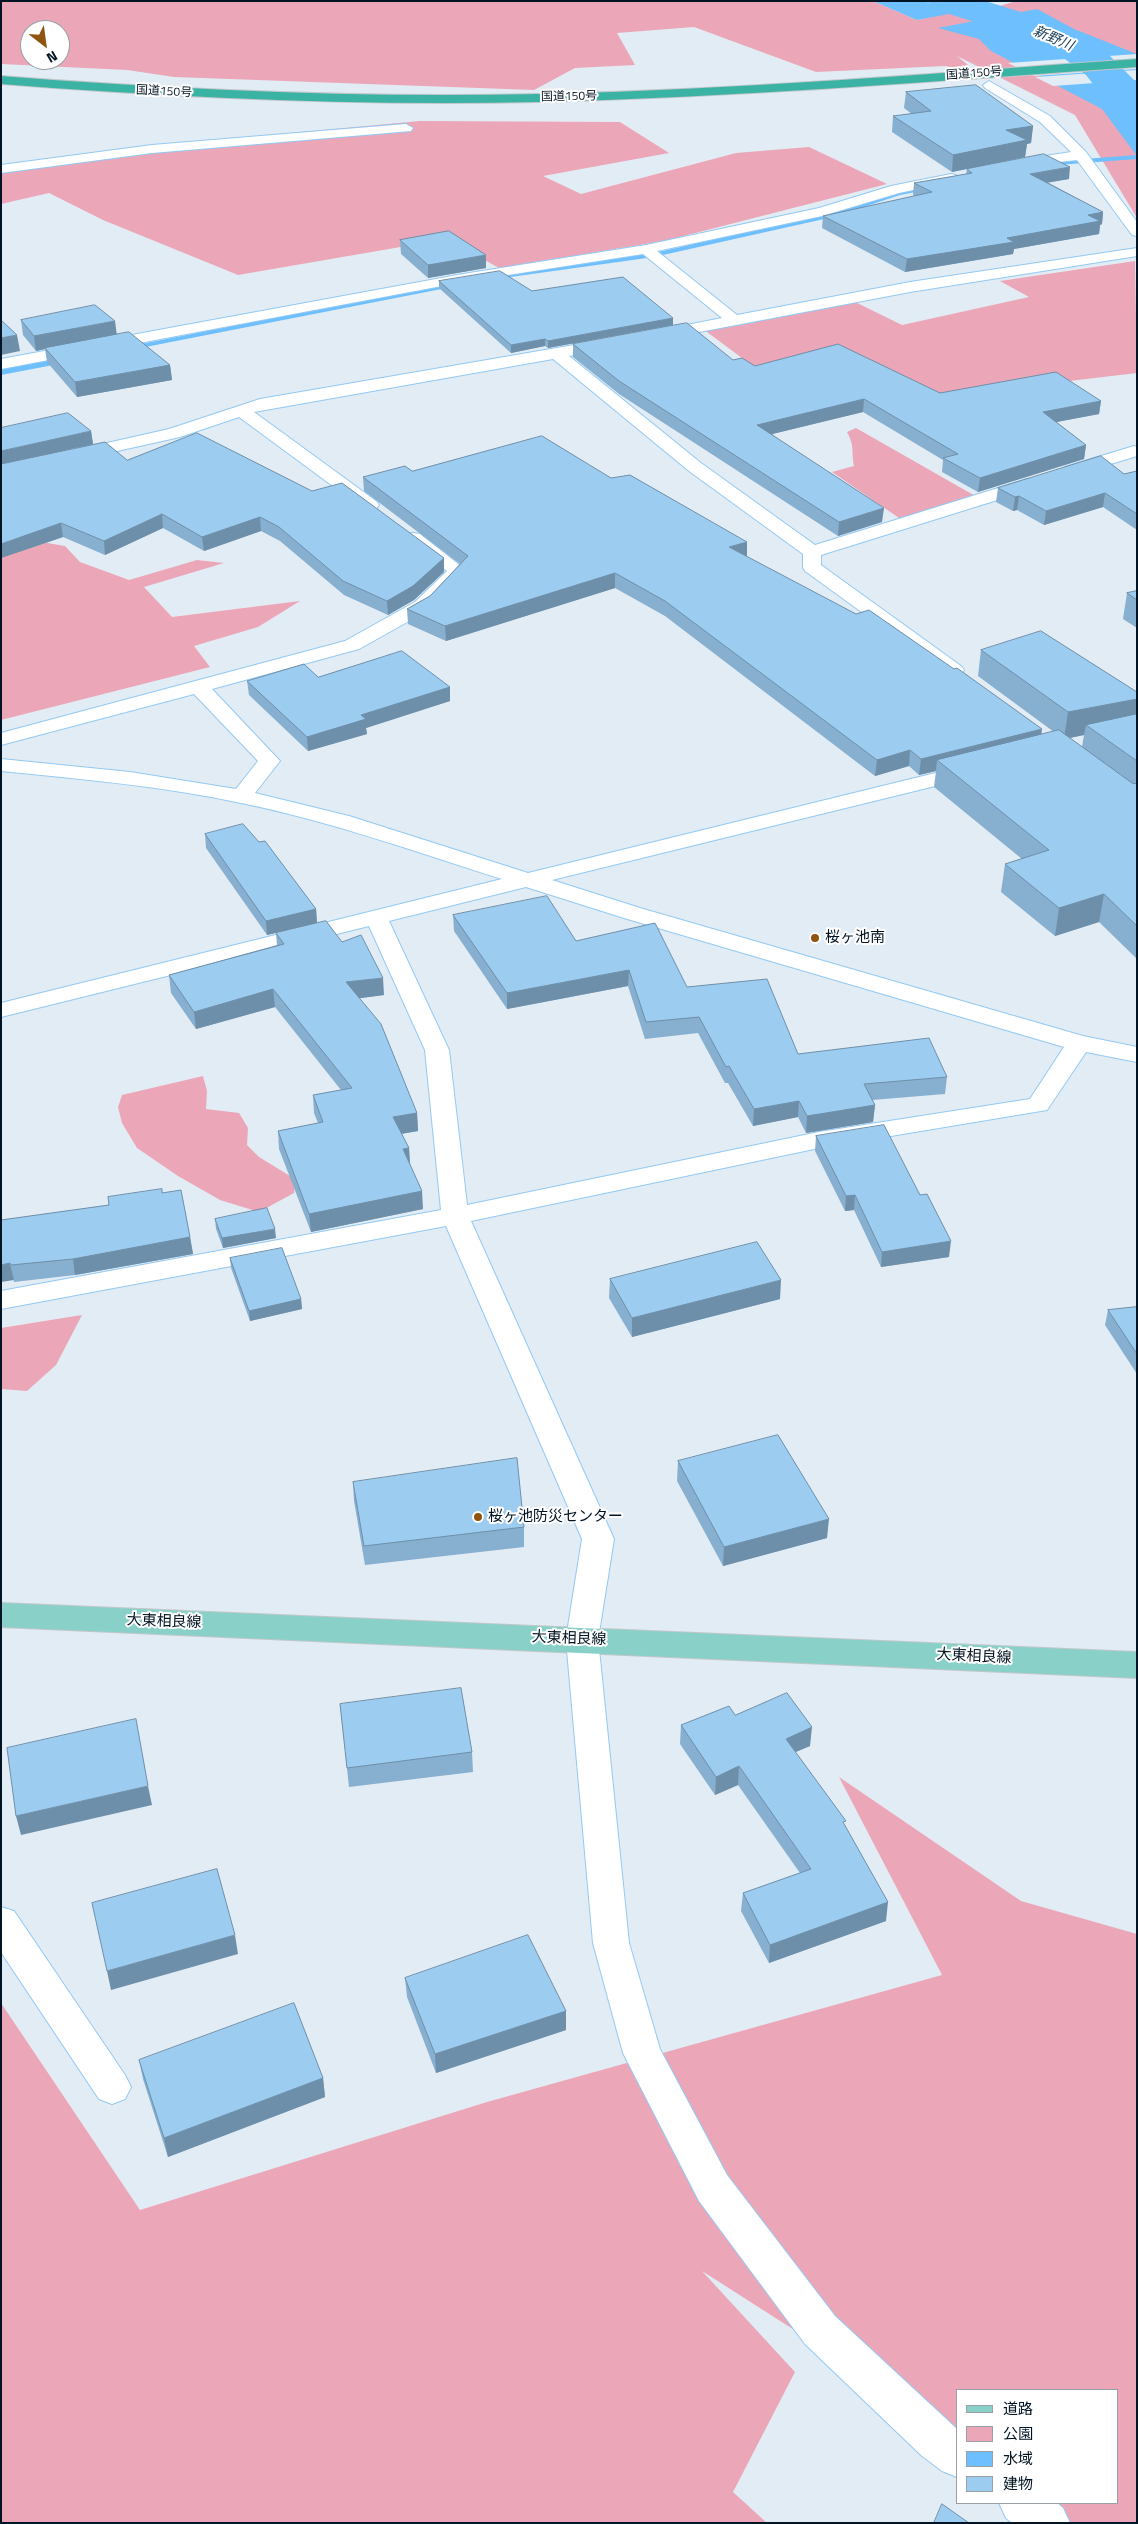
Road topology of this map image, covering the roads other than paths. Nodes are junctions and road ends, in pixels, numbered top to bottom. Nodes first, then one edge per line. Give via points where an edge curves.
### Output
1 (1137, 63) edge
2 (1137, 75) edge
3 (991, 79) junction
4 (1, 80) edge
5 (1, 92) edge
6 (406, 128) dead end
7 (1081, 155) junction
8 (1006, 167) edge
9 (1, 169) edge
10 (969, 174) edge
11 (1137, 232) edge
12 (646, 249) junction
13 (1137, 252) edge
14 (734, 320) junction
15 (641, 338) edge
16 (622, 342) edge
17 (556, 354) junction
18 (1, 364) edge
19 (242, 411) junction
20 (1134, 451) dead end
21 (1, 472) edge
22 (386, 518) edge
23 (402, 529) edge
24 (812, 552) junction
25 (964, 678) edge
26 (200, 687) junction
27 (1, 739) edge
28 (992, 764) edge
29 (1, 765) edge
30 (241, 796) junction
31 (529, 879) junction
32 (376, 917) junction
33 (1, 1010) edge
34 (1079, 1043) junction
35 (1137, 1055) edge
36 (455, 1216) junction
37 (1, 1300) edge
38 (1, 1615) edge
39 (582, 1639) junction
40 (1137, 1665) edge
41 (1, 1922) edge
42 (112, 2087) dead end
43 (956, 2455) edge
44 (1022, 2504) edge
45 (1048, 2523) edge

1 - 3 highway, 国道150号
2 - 3 highway, 国道150号 via 1006,84
3 - 4 highway, 国道150号 via 685,94 479,99 236,95
3 - 5 highway, 国道150号 via 694,103 478,108 145,102
3 - 7 street via 1045,119
6 - 9 street via 62,158
7 - 8 street
7 - 11 street
10 - 12 street via 896,189 822,212
12 - 14 street
12 - 18 street via 463,278
13 - 14 street via 910,287
14 - 15 street
16 - 17 street
17 - 19 street via 260,404
17 - 24 street via 695,467
19 - 21 street via 174,433
19 - 22 street
20 - 24 street
23 - 26 street via 458,570 422,606 352,645
24 - 25 street via 812,567
26 - 27 street
26 - 30 street via 269,761
28 - 31 street
29 - 30 street via 130,778
30 - 31 street via 342,821
31 - 32 street
31 - 34 street
32 - 33 street
32 - 36 street via 437,1050
34 - 35 street
34 - 36 street via 1038,1105 819,1140
36 - 37 street
36 - 39 street via 598,1539
38 - 39 main road, 大東相良線
39 - 40 main road, 大東相良線
39 - 43 street via 611,1943 642,2053 713,2188 820,2330
41 - 42 street
44 - 45 street

